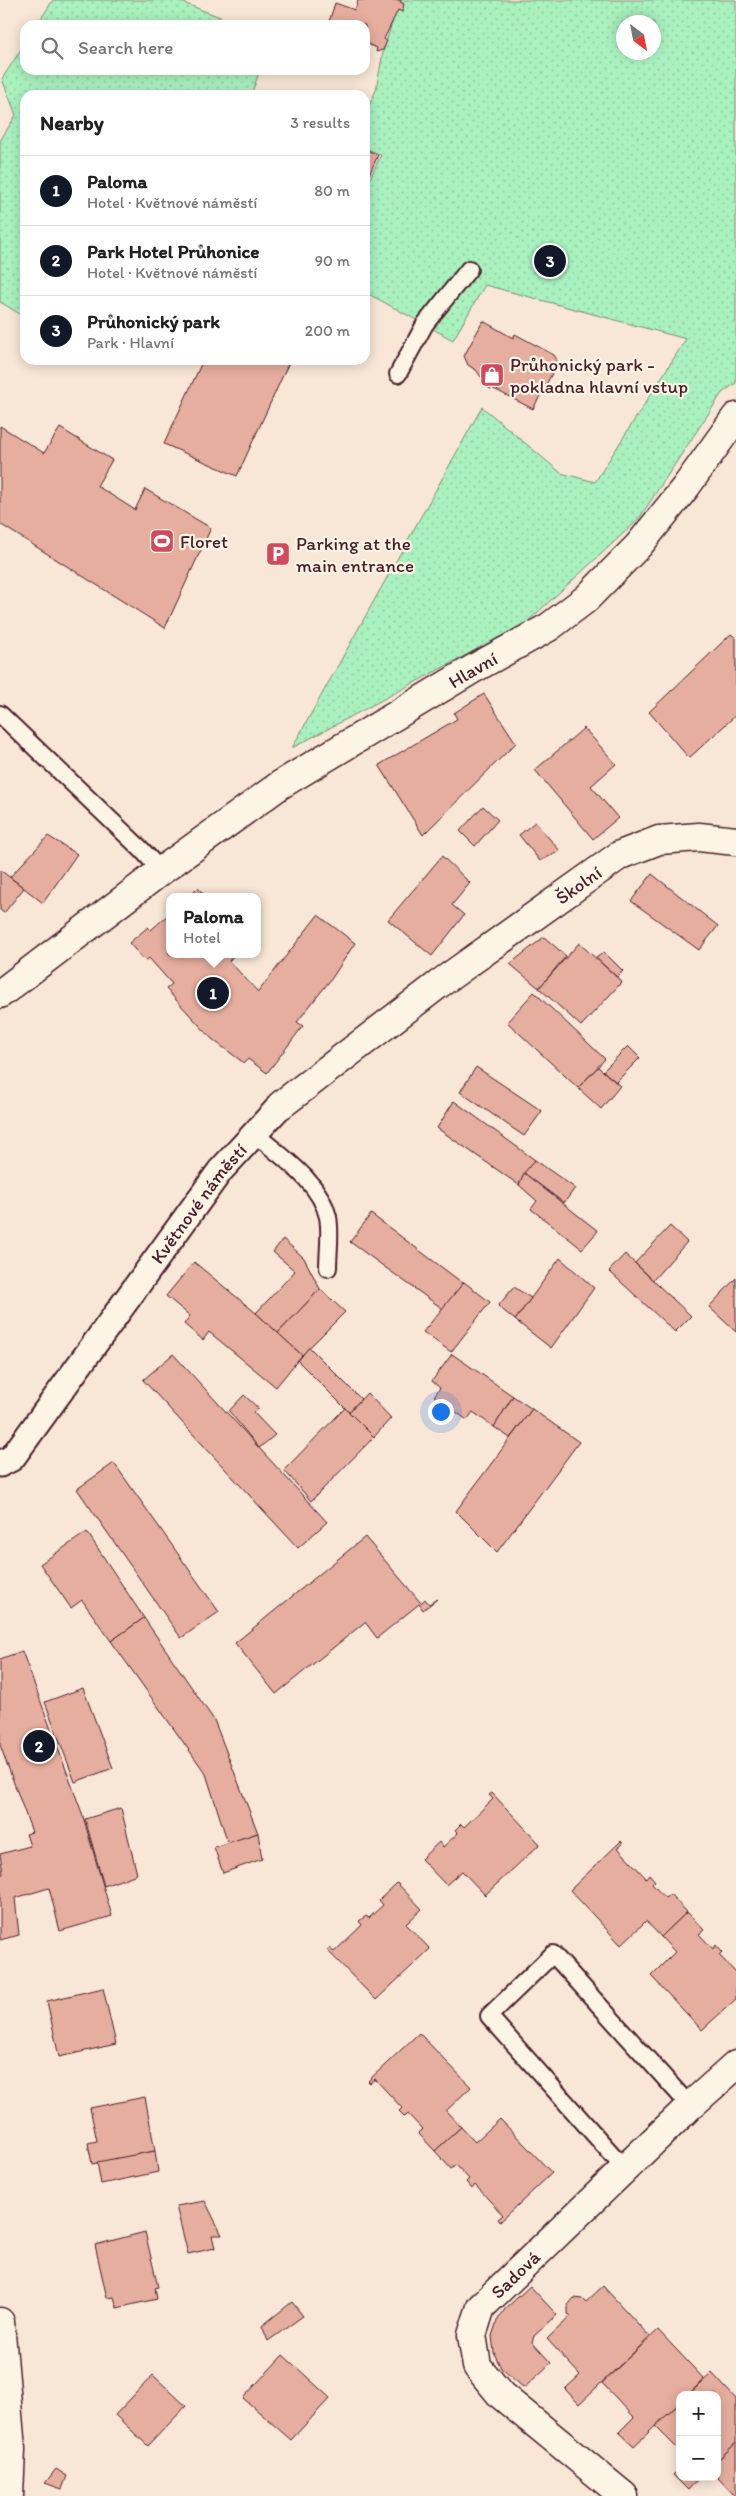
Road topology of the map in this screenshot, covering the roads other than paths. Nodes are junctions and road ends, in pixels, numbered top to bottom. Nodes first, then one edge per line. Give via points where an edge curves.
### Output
1 (469, 269) dead end
2 (398, 374) dead end
3 (736, 417) edge
4 (0, 714) edge
5 (736, 841) edge
6 (161, 871) junction
7 (439, 984) joint
8 (0, 994) edge
9 (281, 1105) joint
10 (254, 1133) junction
11 (328, 1268) dead end
12 (0, 1464) edge
13 (736, 2065) edge
14 (690, 2106) junction
15 (626, 2169) junction
16 (0, 2322) edge
17 (9, 2496) edge
18 (624, 2496) edge

1 - 2 lane via 425,324
3 - 6 street, Hlavní via 639,545 586,599 549,628 473,669 280,785
4 - 6 lane
5 - 7 street, Školní via 699,836 660,840 620,855
6 - 8 street
7 - 9 street, Květnové náměstí
9 - 10 street, Květnové náměstí
10 - 11 lane via 310,1184 323,1201 328,1219
10 - 12 street, Květnové náměstí via 220,1171 12,1458
13 - 14 street, Sadová
14 - 15 street, Sadová
14 - 15 lane via 552,1954 489,2016
15 - 18 street, Sadová via 481,2307 472,2336 477,2366 501,2395
16 - 17 street via 11,2449

